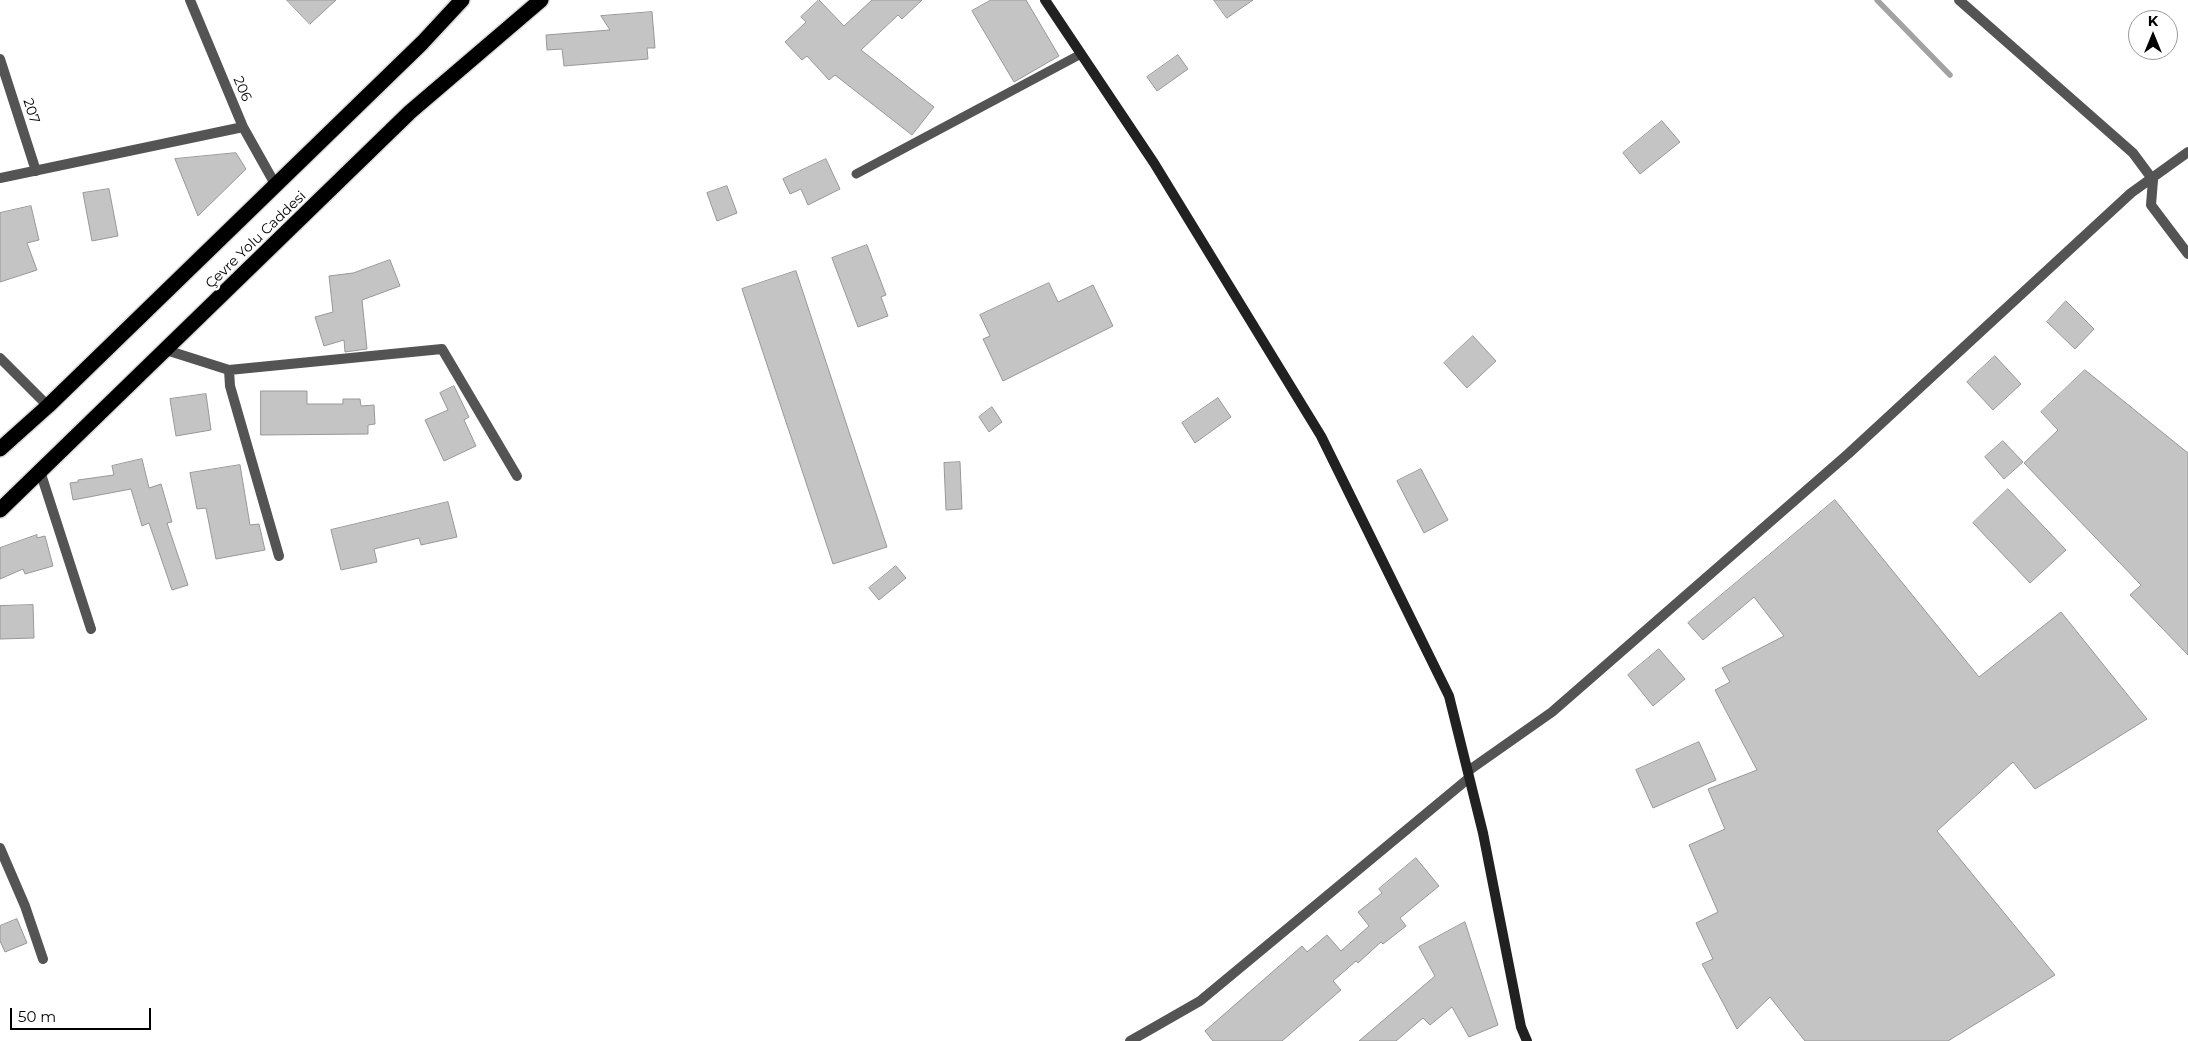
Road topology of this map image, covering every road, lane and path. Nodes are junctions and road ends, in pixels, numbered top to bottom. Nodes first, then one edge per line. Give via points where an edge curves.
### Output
1 (190, 0) edge
2 (462, 0) edge
3 (541, 0) edge
4 (1045, 0) edge
5 (1959, 0) edge
6 (1081, 54) junction
7 (0, 58) edge
8 (243, 127) junction
9 (2188, 152) edge
10 (36, 171) junction
11 (856, 174) dead end
12 (0, 178) edge
13 (2153, 180) junction
14 (275, 184) junction
15 (2188, 254) edge
16 (166, 350) junction
17 (1, 355) edge
18 (229, 370) junction
19 (48, 406) junction
20 (0, 449) edge
21 (40, 471) junction
22 (517, 476) dead end
23 (0, 510) edge
24 (279, 556) dead end
25 (91, 629) dead end
26 (1468, 774) junction
27 (0, 848) edge
28 (43, 959) dead end
29 (1130, 1041) edge
30 (1527, 1041) edge

1 - 8 street, 206
2 - 14 highway, Çevre Yolu Caddesi via 422,44
3 - 16 highway, Çevre Yolu Caddesi via 410,112
4 - 6 main road
5 - 13 street via 2127,148
6 - 11 lane
6 - 26 main road via 1154,163 1321,436 1449,696
7 - 10 street, 207
8 - 10 street
8 - 14 street, 206
9 - 13 street
10 - 12 street
13 - 15 street via 2151,205
13 - 26 street via 2131,193 1848,454 1552,712
14 - 19 highway, Çevre Yolu Caddesi
16 - 18 street
16 - 21 highway, Çevre Yolu Caddesi
17 - 19 street
18 - 22 street via 442,349
18 - 24 street via 230,386
19 - 20 highway, Çevre Yolu Caddesi
21 - 23 highway, Çevre Yolu Caddesi
21 - 25 street
26 - 29 street via 1200,1001
26 - 30 main road via 1521,1027
27 - 28 street

